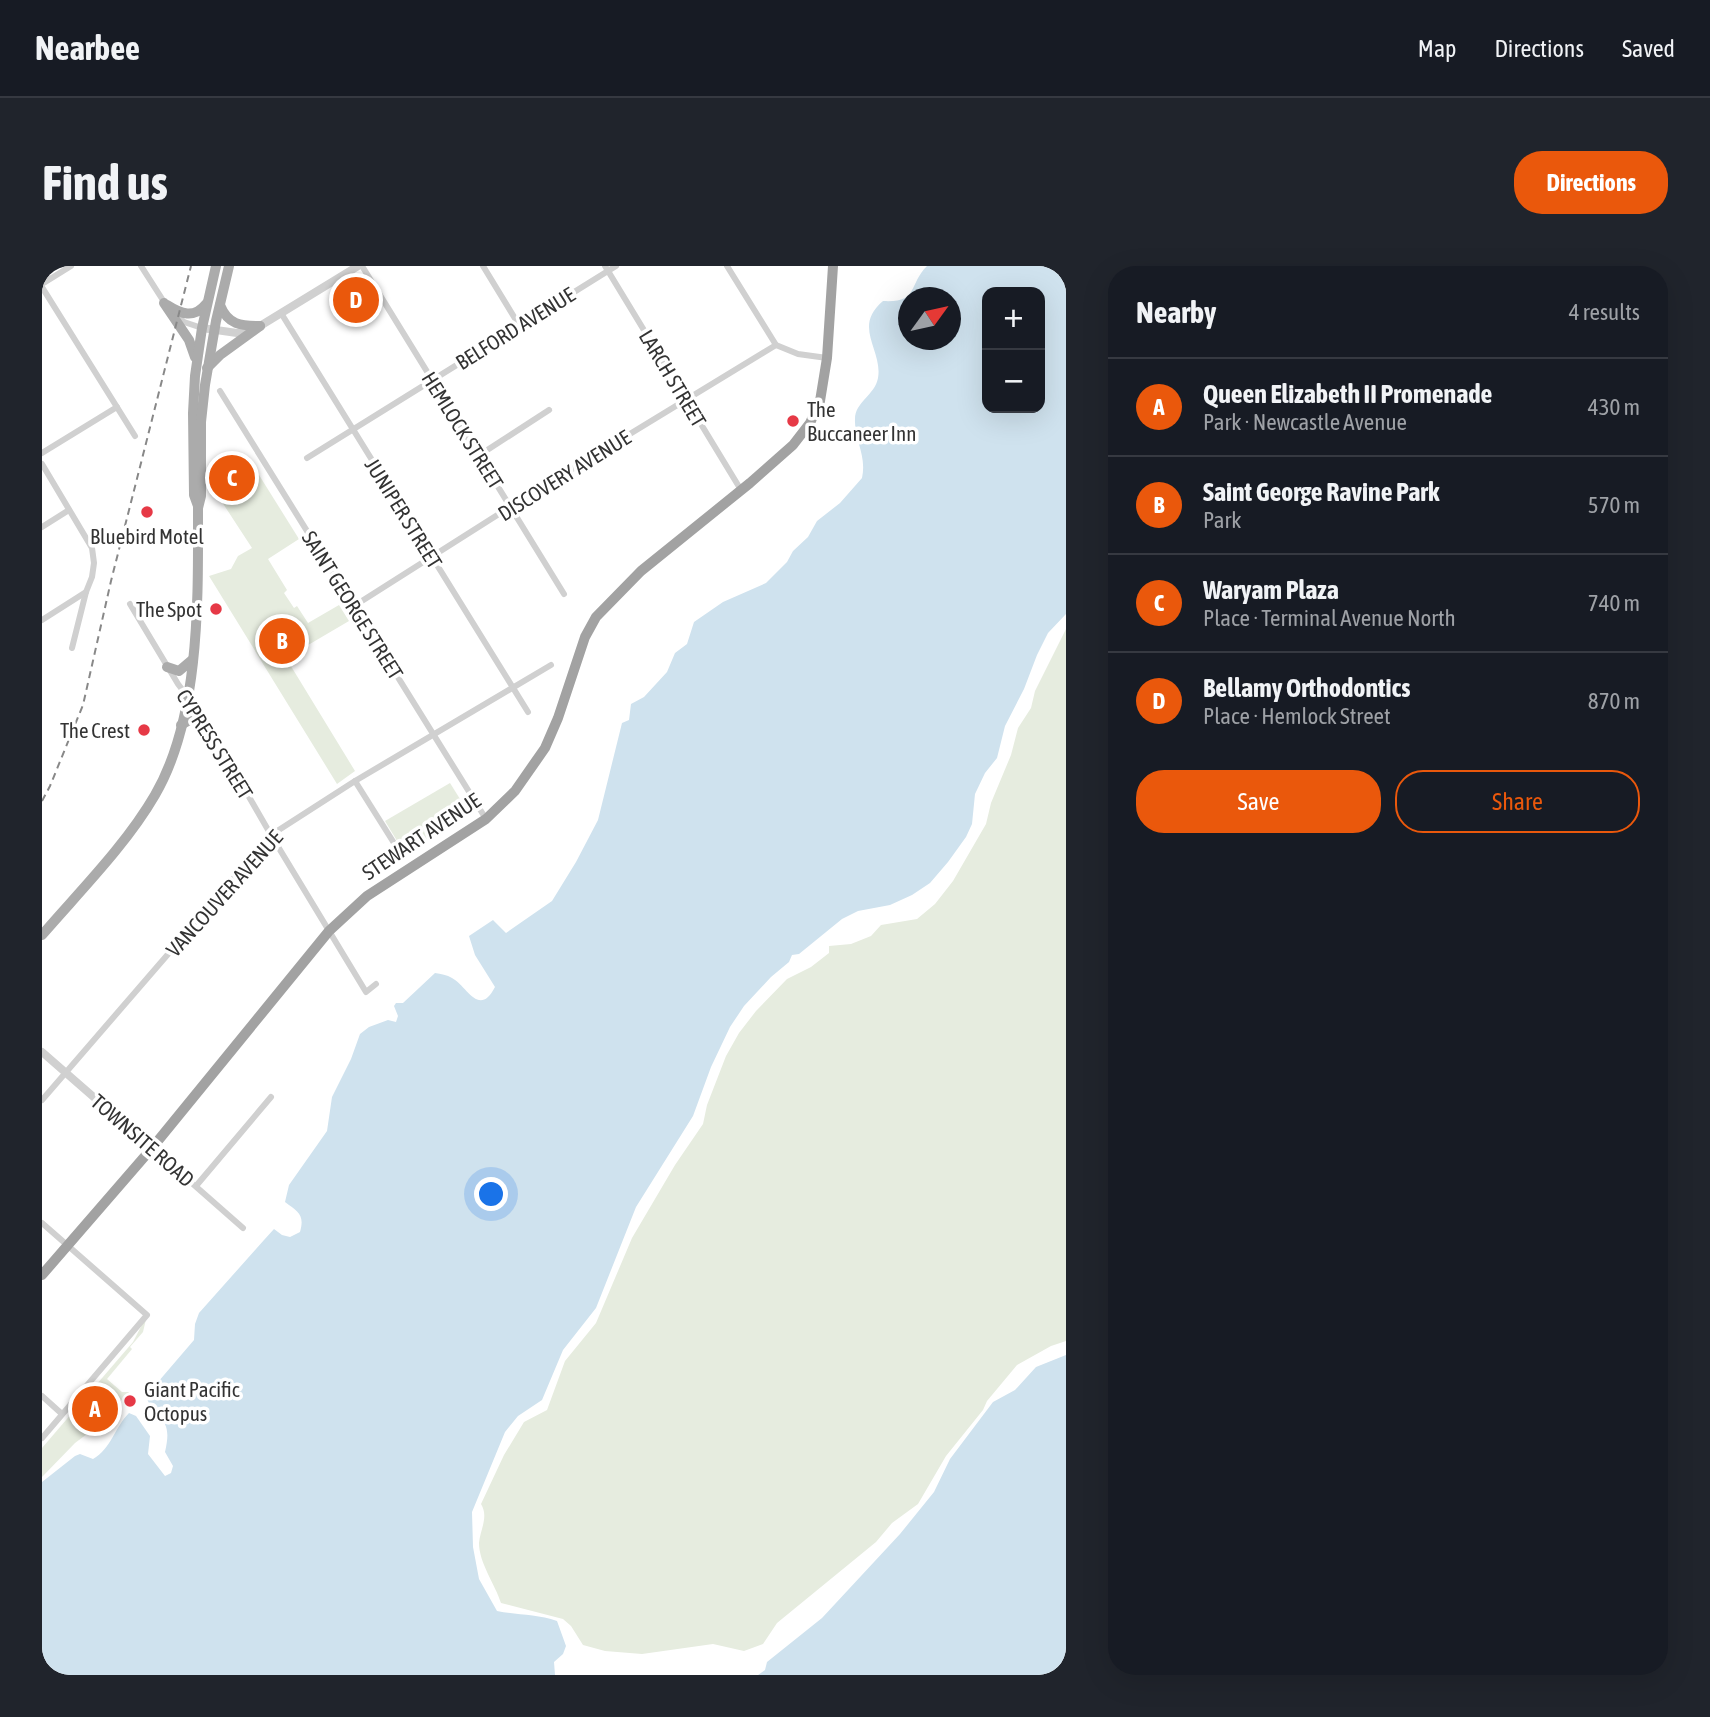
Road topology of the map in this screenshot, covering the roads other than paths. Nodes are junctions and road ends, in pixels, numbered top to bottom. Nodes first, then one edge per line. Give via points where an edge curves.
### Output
1 (71, 266) edge
2 (141, 266) edge
3 (216, 266) edge
4 (229, 266) edge
5 (360, 266) edge
6 (483, 266) edge
7 (616, 266) edge
8 (727, 266) edge
9 (832, 266) edge
10 (606, 268) edge
11 (42, 286) edge
12 (208, 301) junction
13 (164, 303) junction
14 (220, 305) junction
15 (281, 313) junction
16 (519, 325) junction
17 (260, 326) junction
18 (202, 328) junction
19 (214, 331) junction
20 (776, 345) junction
21 (827, 358) junction
22 (196, 361) junction
23 (207, 369) junction
24 (431, 380) junction
25 (220, 391) dead end
26 (687, 400) junction
27 (117, 407) junction
28 (549, 410) dead end
29 (352, 429) junction
30 (135, 436) dead end
31 (42, 453) edge
32 (478, 456) junction
33 (307, 458) dead end
34 (42, 464) edge
35 (741, 490) junction
36 (198, 506) junction
37 (510, 507) junction
38 (69, 510) junction
39 (42, 527) edge
40 (432, 557) junction
41 (86, 592) junction
42 (564, 594) dead end
43 (130, 604) dead end
44 (354, 607) junction
45 (42, 620) edge
46 (72, 648) dead end
47 (193, 660) junction
48 (551, 665) dead end
49 (167, 667) junction
50 (513, 688) junction
51 (187, 695) junction
52 (528, 712) dead end
53 (205, 723) junction
54 (181, 726) junction
55 (434, 736) junction
56 (355, 781) junction
57 (486, 819) junction
58 (271, 835) junction
59 (399, 851) dead end
60 (329, 931) junction
61 (42, 935) edge
62 (376, 984) dead end
63 (42, 1052) edge
64 (65, 1072) junction
65 (271, 1097) dead end
66 (42, 1100) edge
67 (152, 1148) junction
68 (196, 1186) junction
69 (42, 1223) edge
70 (243, 1228) dead end
71 (67, 1246) junction
72 (42, 1275) edge
73 (42, 1396) edge
74 (62, 1414) junction
75 (42, 1438) edge

1 - 11 street
2 - 13 street
3 - 12 main road
4 - 14 main road
5 - 15 street
5 - 24 street, HEMLOCK STREET
6 - 16 street
7 - 10 street, BELFORD AVENUE
8 - 20 street
9 - 21 highway, STEWART AVENUE
10 - 16 street, BELFORD AVENUE
10 - 26 street, LARCH STREET
11 - 27 street
12 - 13 main road via 199,312 186,314
12 - 18 main road
13 - 18 street via 178,318
13 - 22 main road via 192,345
14 - 17 main road via 234,324
14 - 19 main road
15 - 17 street
15 - 29 street, JUNIPER STREET
16 - 24 street, BELFORD AVENUE
17 - 19 street via 237,333
17 - 23 main road
18 - 19 street
18 - 22 main road
19 - 23 main road
20 - 21 street
20 - 26 street, DISCOVERY AVENUE
21 - 35 highway, STEWART AVENUE via 820,401 810,423
22 - 36 main road via 192,432
23 - 36 main road
24 - 29 street, BELFORD AVENUE
24 - 32 street, HEMLOCK STREET
25 - 44 street, SAINT GEORGE STREET
26 - 35 street, LARCH STREET
26 - 37 street, DISCOVERY AVENUE
27 - 30 street
27 - 31 street
28 - 32 street
29 - 33 street, BELFORD AVENUE
29 - 40 street, JUNIPER STREET
32 - 37 street, HEMLOCK STREET
34 - 38 street
35 - 57 highway, STEWART AVENUE via 641,571 596,617 545,748 515,790
36 - 47 main road
37 - 40 street, DISCOVERY AVENUE
37 - 42 street, HEMLOCK STREET
38 - 39 street
38 - 41 street via 92,548 94,563
40 - 44 street, DISCOVERY AVENUE
40 - 50 street, JUNIPER STREET
41 - 45 street
41 - 46 street
43 - 49 street, CYPRESS STREET
44 - 55 street, SAINT GEORGE STREET
47 - 49 main road via 179,671
47 - 51 main road
48 - 50 street, VANCOUVER AVENUE
49 - 51 street, CYPRESS STREET
50 - 52 street, JUNIPER STREET
50 - 55 street, VANCOUVER AVENUE
51 - 53 street, CYPRESS STREET
51 - 54 main road
53 - 54 main road via 193,718
53 - 58 street, CYPRESS STREET
54 - 61 main road via 169,765 141,819
55 - 56 street, VANCOUVER AVENUE
55 - 57 street, SAINT GEORGE STREET
56 - 58 street, VANCOUVER AVENUE
56 - 59 street
57 - 60 highway, STEWART AVENUE via 367,896
58 - 60 street, CYPRESS STREET
58 - 64 street, VANCOUVER AVENUE
60 - 62 street, CYPRESS STREET via 366,992
60 - 67 highway, STEWART AVENUE
63 - 64 street, TOWNSITE ROAD
64 - 66 street, VANCOUVER AVENUE
64 - 67 street, TOWNSITE ROAD
65 - 68 street
67 - 68 street, TOWNSITE ROAD
67 - 71 highway, STEWART AVENUE
68 - 70 street, TOWNSITE ROAD
69 - 71 street
71 - 72 highway, STEWART AVENUE
71 - 74 street via 147,1315
73 - 74 street
74 - 75 street

